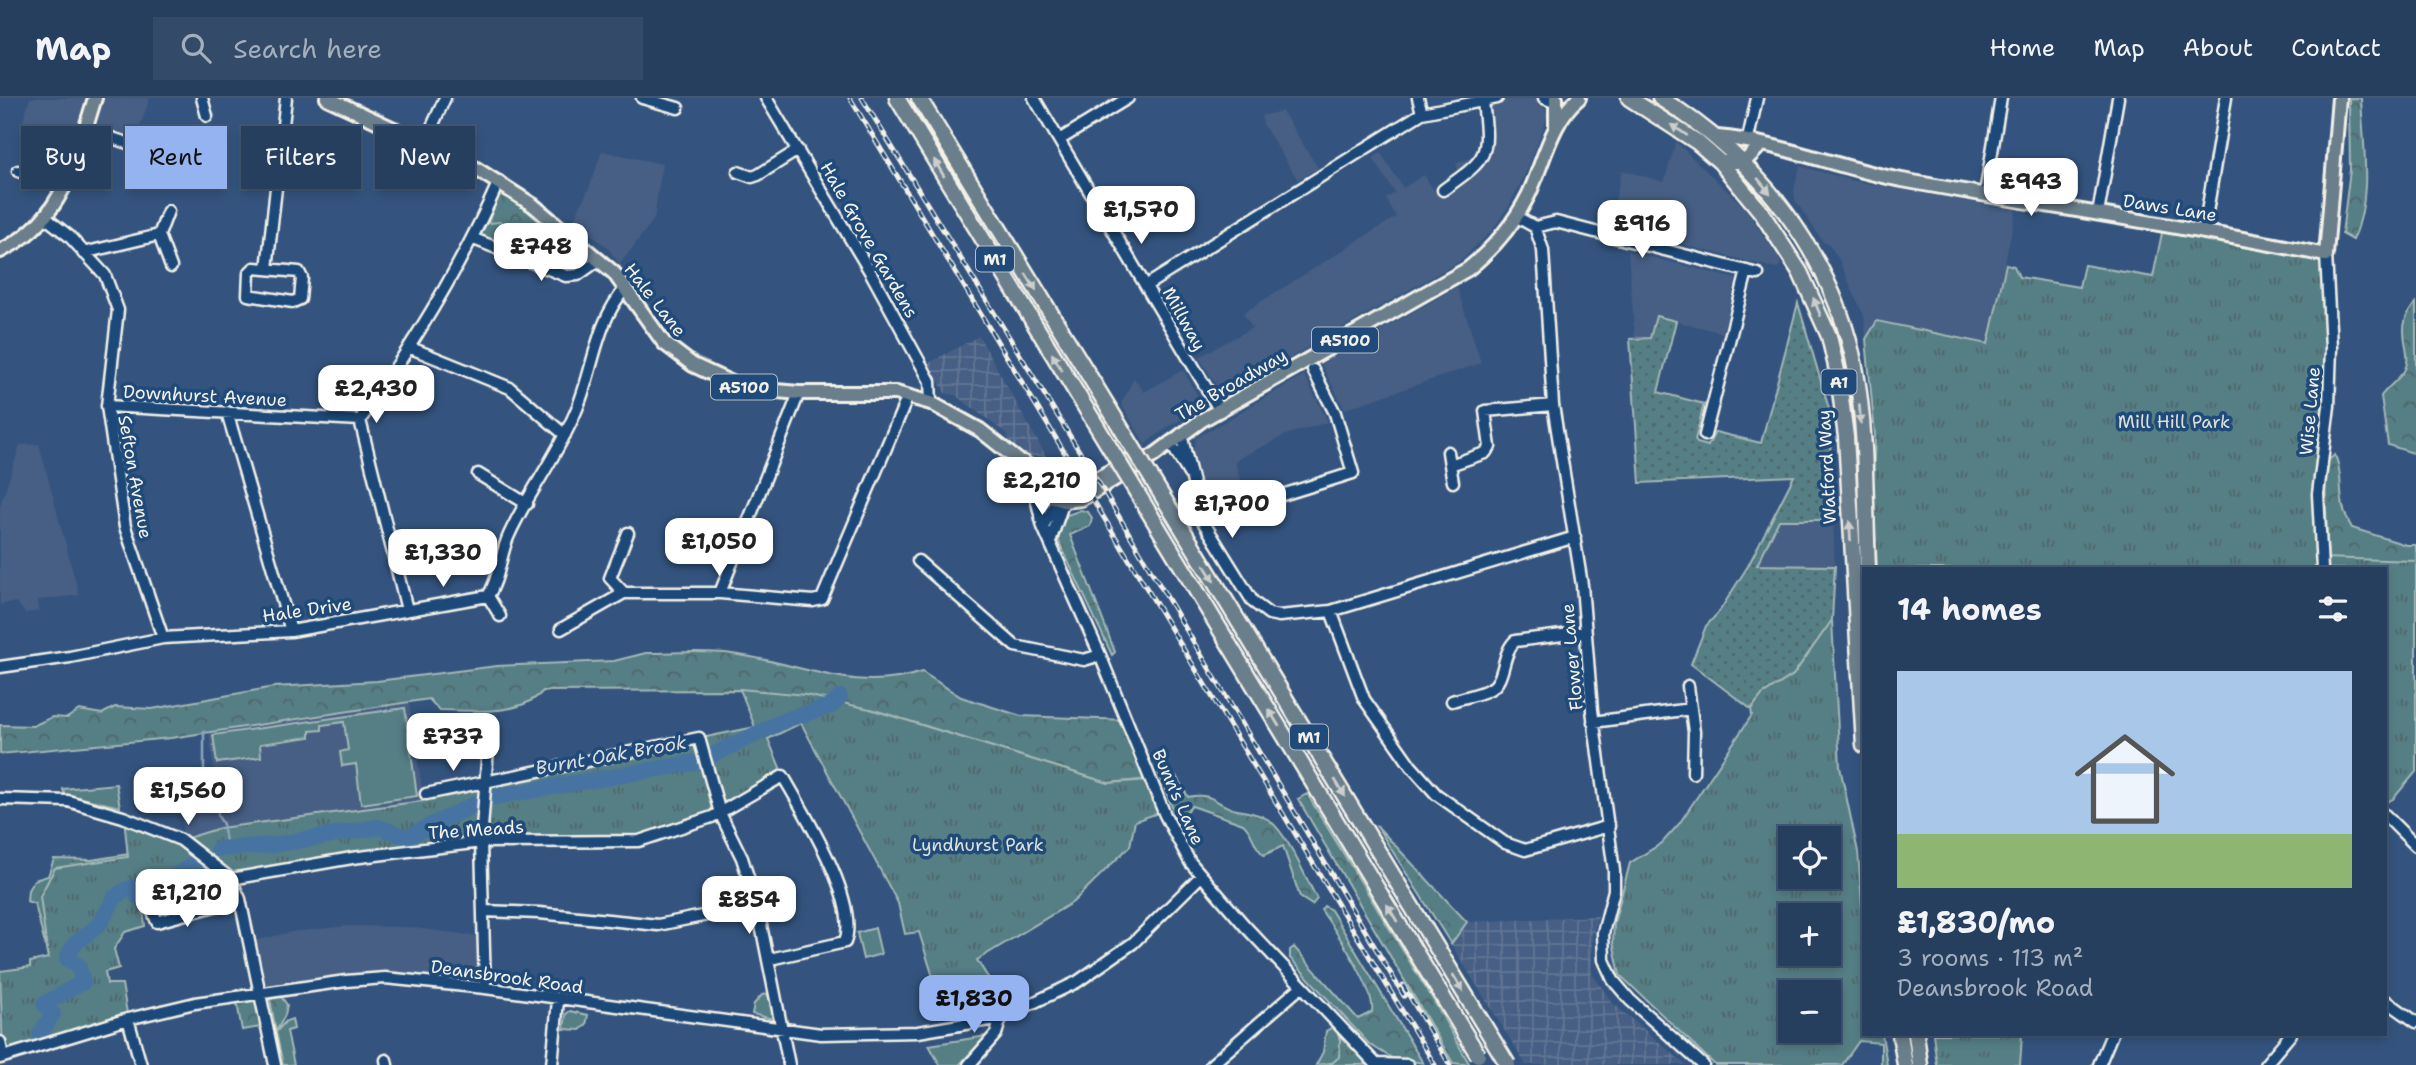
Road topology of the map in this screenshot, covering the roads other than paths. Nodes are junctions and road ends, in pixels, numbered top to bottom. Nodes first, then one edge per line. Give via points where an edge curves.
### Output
1 (95, 98) edge
2 (202, 98) edge
3 (286, 98) edge
4 (327, 98) edge
5 (444, 98) edge
6 (642, 98) edge
7 (766, 98) edge
8 (897, 98) edge
9 (919, 98) edge
10 (1034, 98) edge
11 (1128, 98) edge
12 (1418, 98) edge
13 (1497, 98) edge
14 (1544, 98) edge
15 (1579, 98) edge
16 (1629, 98) edge
17 (1660, 98) edge
18 (1757, 98) edge
19 (2001, 98) edge
20 (2118, 98) edge
21 (2226, 98) edge
22 (2339, 98) edge
23 (1556, 100) edge
24 (1483, 102) junction
25 (675, 108) dead end
26 (1422, 113) junction
27 (207, 116) dead end
28 (86, 126) edge
29 (389, 126) edge
30 (432, 126) edge
31 (1555, 130) junction
32 (1717, 137) junction
33 (1748, 139) junction
34 (1059, 140) junction
35 (1762, 144) junction
36 (798, 150) junction
37 (1720, 162) junction
38 (1744, 162) junction
39 (475, 168) edge
40 (18, 171) dead end
41 (21, 172) edge
42 (738, 172) dead end
43 (499, 181) junction
44 (64, 189) edge
45 (1443, 190) dead end
46 (1985, 194) junction
47 (168, 211) dead end
48 (2098, 214) junction
49 (1517, 217) junction
50 (46, 218) junction
51 (1535, 227) junction
52 (2204, 230) junction
53 (159, 235) junction
54 (474, 239) junction
55 (0, 251) edge
56 (83, 253) junction
57 (2326, 255) junction
58 (599, 260) junction
59 (171, 267) dead end
60 (267, 269) junction
61 (1747, 271) junction
62 (1758, 274) dead end
63 (1147, 285) junction
64 (626, 288) junction
65 (411, 348) junction
66 (1313, 370) dead end
67 (799, 393) junction
68 (908, 396) junction
69 (931, 403) junction
70 (1553, 405) junction
71 (107, 406) junction
72 (1220, 411) junction
73 (227, 412) junction
74 (360, 420) junction
75 (565, 435) junction
76 (1705, 435) dead end
77 (1170, 442) junction
78 (1448, 452) dead end
79 (1019, 461) junction
80 (1450, 466) junction
81 (478, 474) dead end
82 (1031, 477) junction
83 (1453, 482) dead end
84 (1064, 501) junction
85 (527, 504) junction
86 (1202, 520) junction
87 (1043, 527) junction
88 (628, 533) dead end
89 (1575, 537) junction
90 (1051, 539) junction
91 (918, 561) dead end
92 (1868, 567) edge
93 (2322, 567) edge
94 (624, 593) junction
95 (720, 593) junction
96 (488, 596) junction
97 (407, 610) junction
98 (1331, 611) junction
99 (499, 615) dead end
100 (561, 629) dead end
101 (290, 631) junction
102 (1586, 632) junction
103 (163, 638) junction
104 (1100, 655) junction
105 (0, 667) edge
106 (1688, 686) dead end
107 (1452, 701) dead end
108 (1690, 709) junction
109 (1862, 712) edge
110 (1594, 722) junction
111 (489, 735) dead end
112 (1693, 773) dead end
113 (486, 783) junction
114 (426, 794) dead end
115 (0, 799) edge
116 (720, 813) junction
117 (2387, 817) edge
118 (1609, 826) junction
119 (481, 842) junction
120 (2416, 846) edge
121 (1201, 876) junction
122 (231, 879) junction
123 (240, 899) junction
124 (757, 905) junction
125 (484, 911) junction
126 (153, 912) dead end
127 (770, 959) junction
128 (1302, 986) junction
129 (485, 988) junction
130 (258, 993) junction
131 (558, 1000) junction
132 (2387, 1001) edge
133 (1001, 1018) junction
134 (128, 1019) junction
135 (2416, 1022) edge
136 (781, 1029) junction
137 (1900, 1036) edge
138 (1916, 1036) edge
139 (2111, 1036) edge
140 (2289, 1036) edge
141 (0, 1042) edge
142 (1, 1058) edge
143 (141, 1065) edge
144 (275, 1065) edge
145 (552, 1065) edge
146 (789, 1065) edge
147 (969, 1065) edge
148 (1211, 1065) edge
149 (1376, 1065) edge
150 (1408, 1065) edge
151 (1485, 1065) edge
152 (1508, 1065) edge
153 (1703, 1065) edge
154 (1905, 1065) edge
155 (1920, 1065) edge
156 (2099, 1065) edge
157 (2265, 1065) edge

1 - 28 main road
2 - 27 street
3 - 60 street
4 - 29 main road, Hale Lane / A5100
5 - 30 street
6 - 25 street
7 - 36 street, Hale Grove Gardens
151 -> 8 highway, M1, bridge
9 -> 152 highway, M1, bridge
10 - 34 street, Millway
11 - 34 street
12 - 26 street
13 - 24 street
14 - 23 street
15 - 31 main road, The Broadway / A5100
37 -> 16 highway, Watford Way / A1
17 - 32 highway, Watford Way / A1
18 - 33 street
19 - 46 street
20 - 48 street
21 - 52 street
22 - 57 main road
23 - 31 main road, The Broadway / A5100
24 - 26 street
24 - 45 street via 1488,146 1473,169
26 - 63 street
31 - 49 main road, The Broadway / A5100
32 - 33 main road, Daws Lane
32 - 38 highway, Watford Way / A1
33 - 35 main road, Daws Lane
34 - 63 street, Millway
35 - 38 main road
35 - 46 main road, Daws Lane via 1867,173
36 - 42 street via 758,175
36 - 69 street, Hale Grove Gardens via 930,381
37 - 38 main road
109 -> 37 highway, Watford Way / A1 via 1846,437 1829,336 1787,248
38 -> 92 highway, Watford Way / A1 via 1802,236 1835,300 1860,404
39 - 43 main road, Hale Lane / A5100
40 - 41 street
43 - 54 street
43 - 58 main road, Hale Lane / A5100
44 - 50 main road
46 - 48 main road, Daws Lane
47 - 53 street
48 - 52 main road, Daws Lane
49 - 51 street
49 - 72 main road, The Broadway / A5100 via 1468,269
50 - 55 main road via 24,240
50 - 56 street, Sefton Avenue
51 - 61 street via 1556,222
51 - 70 street, Flower Lane via 1543,250
52 - 57 main road, Daws Lane
53 - 56 street
53 - 59 street
54 - 58 street via 571,277 591,269
54 - 65 street
56 - 71 street, Sefton Avenue via 105,275 118,310
57 - 93 street, Wise Lane via 2331,347 2318,494
58 - 64 main road, Hale Lane / A5100
60 - 60 street via 299,272 300,299 293,302 248,295 251,270
61 - 62 street
61 - 76 street
63 - 72 street, Millway
64 - 67 main road, Hale Lane / A5100 via 664,343 693,365 734,384
64 - 75 street via 603,321 588,378
65 - 74 street
65 - 75 street via 510,388
66 - 86 street via 1335,413 1353,472
67 - 68 main road, Hale Lane / A5100
67 - 95 street
68 - 69 main road, Hale Lane / A5100
68 - 95 street via 822,599
69 - 79 main road, Hale Lane / A5100 via 971,424
70 - 80 street via 1485,411 1488,451
70 - 89 street, Flower Lane
71 - 73 street, Downhurst Avenue
71 - 103 street, Sefton Avenue via 125,527
72 - 77 main road, The Broadway / A5100
73 - 74 street, Downhurst Avenue
73 - 101 street
74 - 97 street
75 - 85 street
77 - 84 main road, The Broadway / A5100 via 1081,499
77 - 86 street via 1189,474
78 - 80 street
79 - 82 main road, Hale Lane / A5100
79 - 84 main road, Hale Lane / A5100 via 1059,490
80 - 83 street
81 - 85 street
82 - 84 main road, Hale Lane / A5100
82 - 87 street
84 - 87 street via 1054,505
84 - 90 street
85 - 96 street via 508,537
86 - 98 street via 1253,602 1269,614
87 - 90 street, Bunn's Lane
88 - 94 street via 610,578
89 - 98 street
89 - 102 street, Flower Lane
90 - 104 street, Bunn's Lane
91 - 104 street via 1015,646 1084,660
94 - 95 street
94 - 100 street
96 - 97 street, Hale Drive
96 - 99 street
97 - 101 street, Hale Drive
98 - 118 street via 1364,699 1436,794 1505,843 1525,850
101 - 103 street, Hale Drive
102 - 107 street via 1516,640 1508,648 1492,689
102 - 110 street, Flower Lane
103 - 105 street, Hale Drive
104 - 121 street, Bunn's Lane via 1165,815
106 - 108 street
108 - 110 street
108 - 112 street
110 - 118 street, Flower Lane
111 - 113 street
113 - 114 street
113 - 116 street via 699,738
113 - 119 street
115 - 122 street via 68,801 123,817 181,840
116 - 119 street, The Meads via 639,841
116 - 124 street via 742,858
116 - 127 street, The Meads via 783,776 832,865 850,929 845,942
117 - 120 street
118 - 153 street, Flower Lane via 1615,881 1603,933 1605,965 1630,1000
119 - 122 street, The Meads
119 - 125 street
121 - 128 street, Bunn's Lane
121 - 133 street, Deansbrook Road via 1133,943 1103,965
122 - 123 street
123 - 126 street via 157,922
123 - 130 street
124 - 125 street via 658,925
124 - 127 street
125 - 129 street
127 - 136 street
128 - 148 street
128 - 149 street, Bunn's Lane
129 - 130 street, Deansbrook Road via 385,978
129 - 131 street, Deansbrook Road
130 - 134 street, Deansbrook Road
130 - 144 street
131 - 136 street, Deansbrook Road
131 - 145 street
132 - 135 street
133 - 136 street, Deansbrook Road via 906,1033 821,1034
133 - 147 street via 996,1034
134 - 142 street, Deansbrook Road
134 - 143 street
136 - 146 street
137 - 154 highway
138 - 155 highway
139 - 156 street
140 - 157 street
141 - 142 street
149 - 150 street, Bunn's Lane

